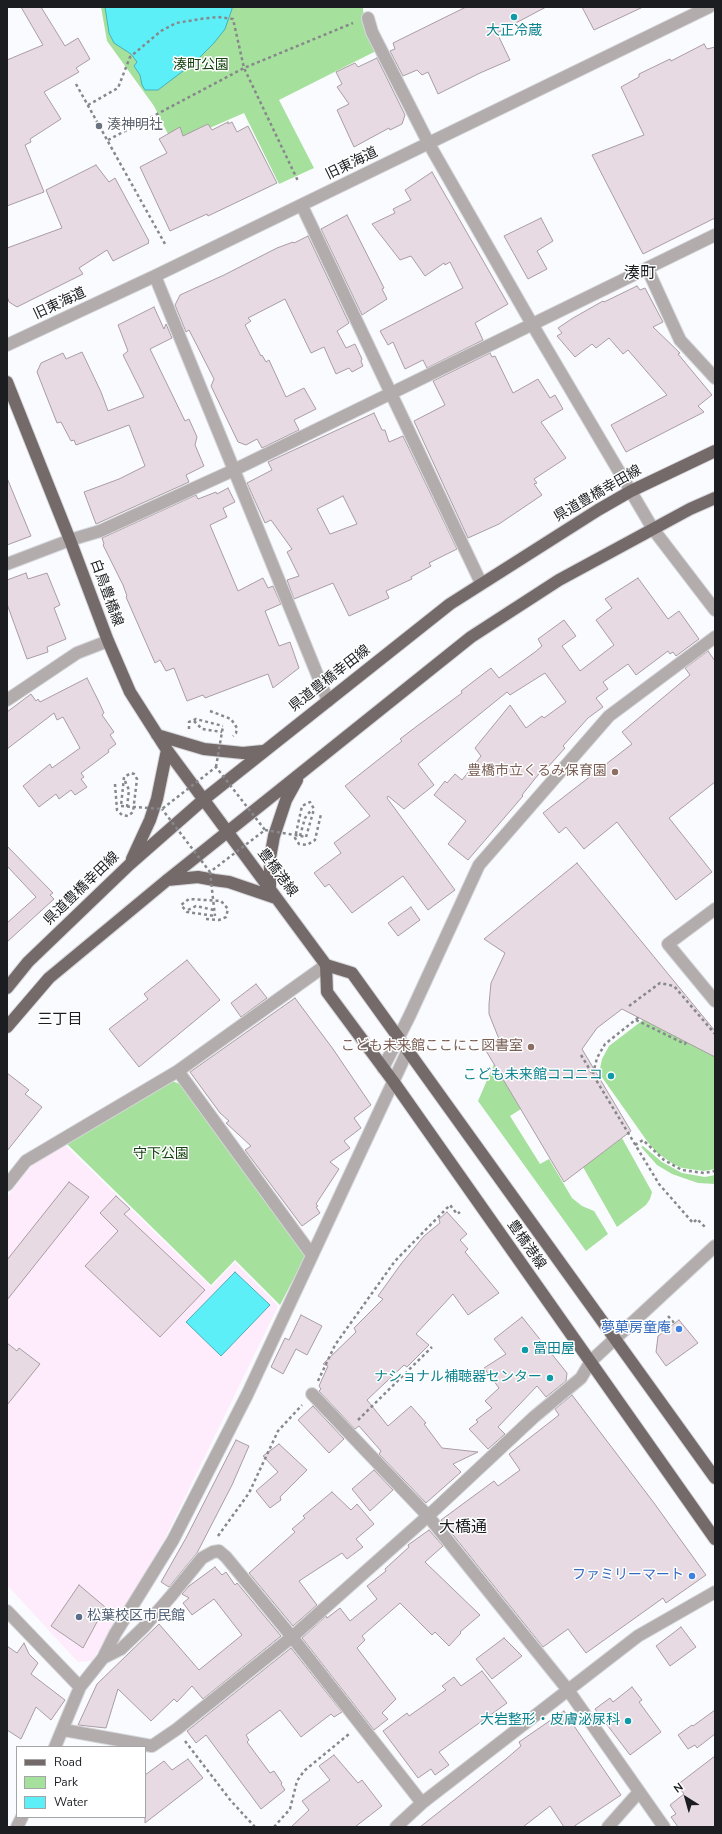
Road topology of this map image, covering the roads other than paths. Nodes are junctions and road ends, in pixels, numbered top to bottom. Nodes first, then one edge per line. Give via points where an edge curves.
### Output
1 (708, 7) edge
2 (368, 18) road end
3 (429, 144) junction
4 (302, 206) junction
5 (715, 235) edge
6 (647, 268) junction
7 (155, 276) junction
8 (532, 324) junction
9 (7, 345) edge
10 (715, 378) edge
11 (7, 382) edge
12 (391, 394) junction
13 (715, 451) edge
14 (234, 470) junction
15 (631, 491) junction
16 (715, 498) edge
17 (653, 529) junction
18 (70, 540) junction
19 (7, 564) edge
20 (481, 583) junction
21 (715, 610) edge
22 (715, 637) edge
23 (108, 641) junction
24 (7, 700) edge
25 (328, 701) junction
26 (157, 735) junction
27 (167, 750) junction
28 (263, 751) junction
29 (301, 774) junction
30 (203, 800) junction
31 (226, 832) junction
32 (129, 865) junction
33 (166, 880) junction
34 (273, 894) junction
35 (715, 909) edge
36 (326, 965) junction
37 (7, 988) edge
38 (715, 1001) edge
39 (7, 1027) edge
40 (399, 1038) junction
41 (408, 1050) junction
42 (383, 1068) junction
43 (178, 1071) junction
44 (393, 1081) junction
45 (7, 1185) edge
46 (715, 1246) edge
47 (312, 1255) junction
48 (614, 1339) junction
49 (591, 1361) junction
50 (312, 1394) road end
51 (715, 1478) edge
52 (428, 1516) junction
53 (715, 1539) edge
54 (715, 1592) edge
55 (7, 1611) edge
56 (292, 1637) junction
57 (103, 1658) junction
58 (80, 1687) junction
59 (568, 1690) junction
60 (64, 1730) junction
61 (56, 1746) edge
62 (639, 1792) junction
63 (422, 1803) junction
64 (22, 1818) edge
65 (17, 1827) edge
66 (396, 1827) edge
67 (608, 1827) edge
68 (664, 1827) edge

1 - 3 street, 旧東海道
2 - 3 street via 372,32
3 - 4 street, 旧東海道
3 - 8 street
4 - 7 street, 旧東海道
4 - 12 street
5 - 6 street
6 - 8 street
6 - 10 street via 680,340
7 - 9 street, 旧東海道
7 - 14 street
8 - 12 street
8 - 15 street
11 - 18 main road, 白鳥豊橋線
12 - 14 street
12 - 20 street
13 - 15 main road, 県道豊橋幸田線
14 - 18 street via 100,531
14 - 25 street
15 - 17 street
15 - 20 main road, 県道豊橋幸田線
16 - 17 main road
17 - 21 street
17 - 29 main road via 559,580 471,638
18 - 19 street
18 - 23 main road, 白鳥豊橋線
20 - 25 main road, 県道豊橋幸田線 via 450,604
22 - 40 street via 609,716 479,865
23 - 24 street via 77,653
23 - 26 main road, 白鳥豊橋線 via 130,692
25 - 28 main road, 県道豊橋幸田線
26 - 27 main road, 白鳥豊橋線
26 - 28 main road via 204,749 243,753
27 - 30 main road, 白鳥豊橋線
27 - 32 main road via 157,799 143,838
28 - 30 main road, 県道豊橋幸田線
29 - 31 main road
29 - 34 main road via 286,800 274,836 270,858
30 - 31 main road, 豊橋港線
30 - 32 main road, 県道豊橋幸田線
31 - 33 main road
31 - 34 main road, 豊橋港線
32 - 37 main road, 県道豊橋幸田線 via 28,962
33 - 34 main road via 198,877
33 - 39 main road via 49,978
34 - 36 main road, 豊橋港線
35 - 38 street via 668,944
36 - 40 main road, 豊橋港線 via 352,973
36 - 42 main road, 豊橋港線 via 327,992
36 - 43 street
40 - 41 main road, 豊橋港線
40 - 42 street
41 - 44 street
41 - 48 main road, 豊橋港線
42 - 44 main road, 豊橋港線
43 - 45 street via 26,1160
43 - 47 street
44 - 47 street
44 - 49 main road, 豊橋港線
46 - 48 street
47 - 57 street via 247,1396 174,1540 115,1634
48 - 49 street
48 - 51 main road, 豊橋港線
49 - 52 street via 581,1378 534,1417
49 - 53 main road, 豊橋港線
50 - 52 street
52 - 56 street
52 - 59 street
54 - 59 street via 638,1636
55 - 58 street
56 - 57 street via 219,1551 202,1558 171,1596 121,1649
56 - 60 street via 152,1746
56 - 63 street
57 - 58 street
58 - 60 street
59 - 62 street
59 - 63 street
60 - 61 street
62 - 67 street
62 - 68 street
63 - 66 street
64 - 65 street

